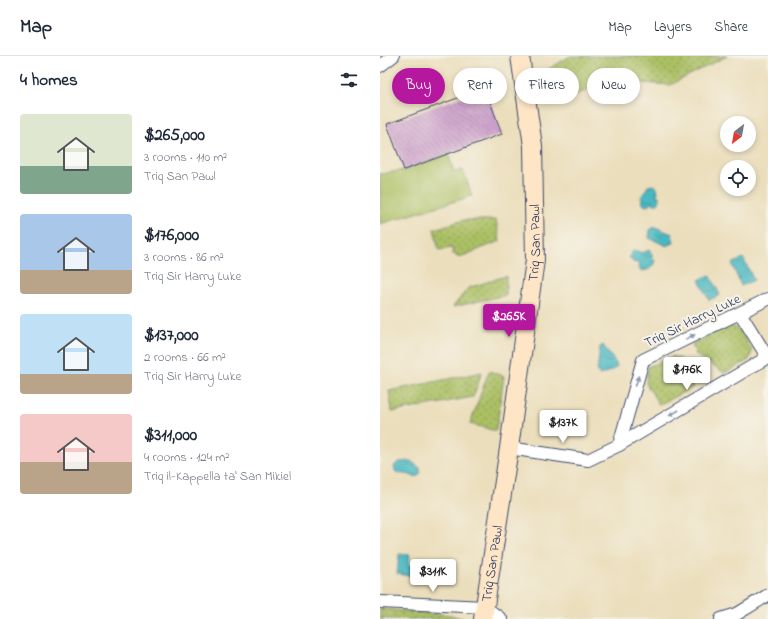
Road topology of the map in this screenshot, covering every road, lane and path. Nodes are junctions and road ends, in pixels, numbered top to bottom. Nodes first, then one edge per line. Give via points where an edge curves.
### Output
1 (393, 56) edge
2 (520, 56) edge
3 (380, 66) edge
4 (768, 299) edge
5 (740, 313) junction
6 (768, 358) edge
7 (619, 445) junction
8 (509, 448) junction
9 (768, 595) edge
10 (380, 602) edge
11 (484, 613) edge
12 (501, 619) edge
13 (721, 619) edge

1 - 3 street
2 - 8 main road, Triq San Pawl via 533,146 535,260
4 - 5 street, Triq Sir Harry Luke
5 - 6 street
7 -> 5 street, Triq Sir Harry Luke via 643,360
6 -> 7 street
7 - 8 street via 588,460
8 - 11 main road, Triq San Pawl
9 - 13 street via 737,614
10 - 11 street
11 - 12 street

